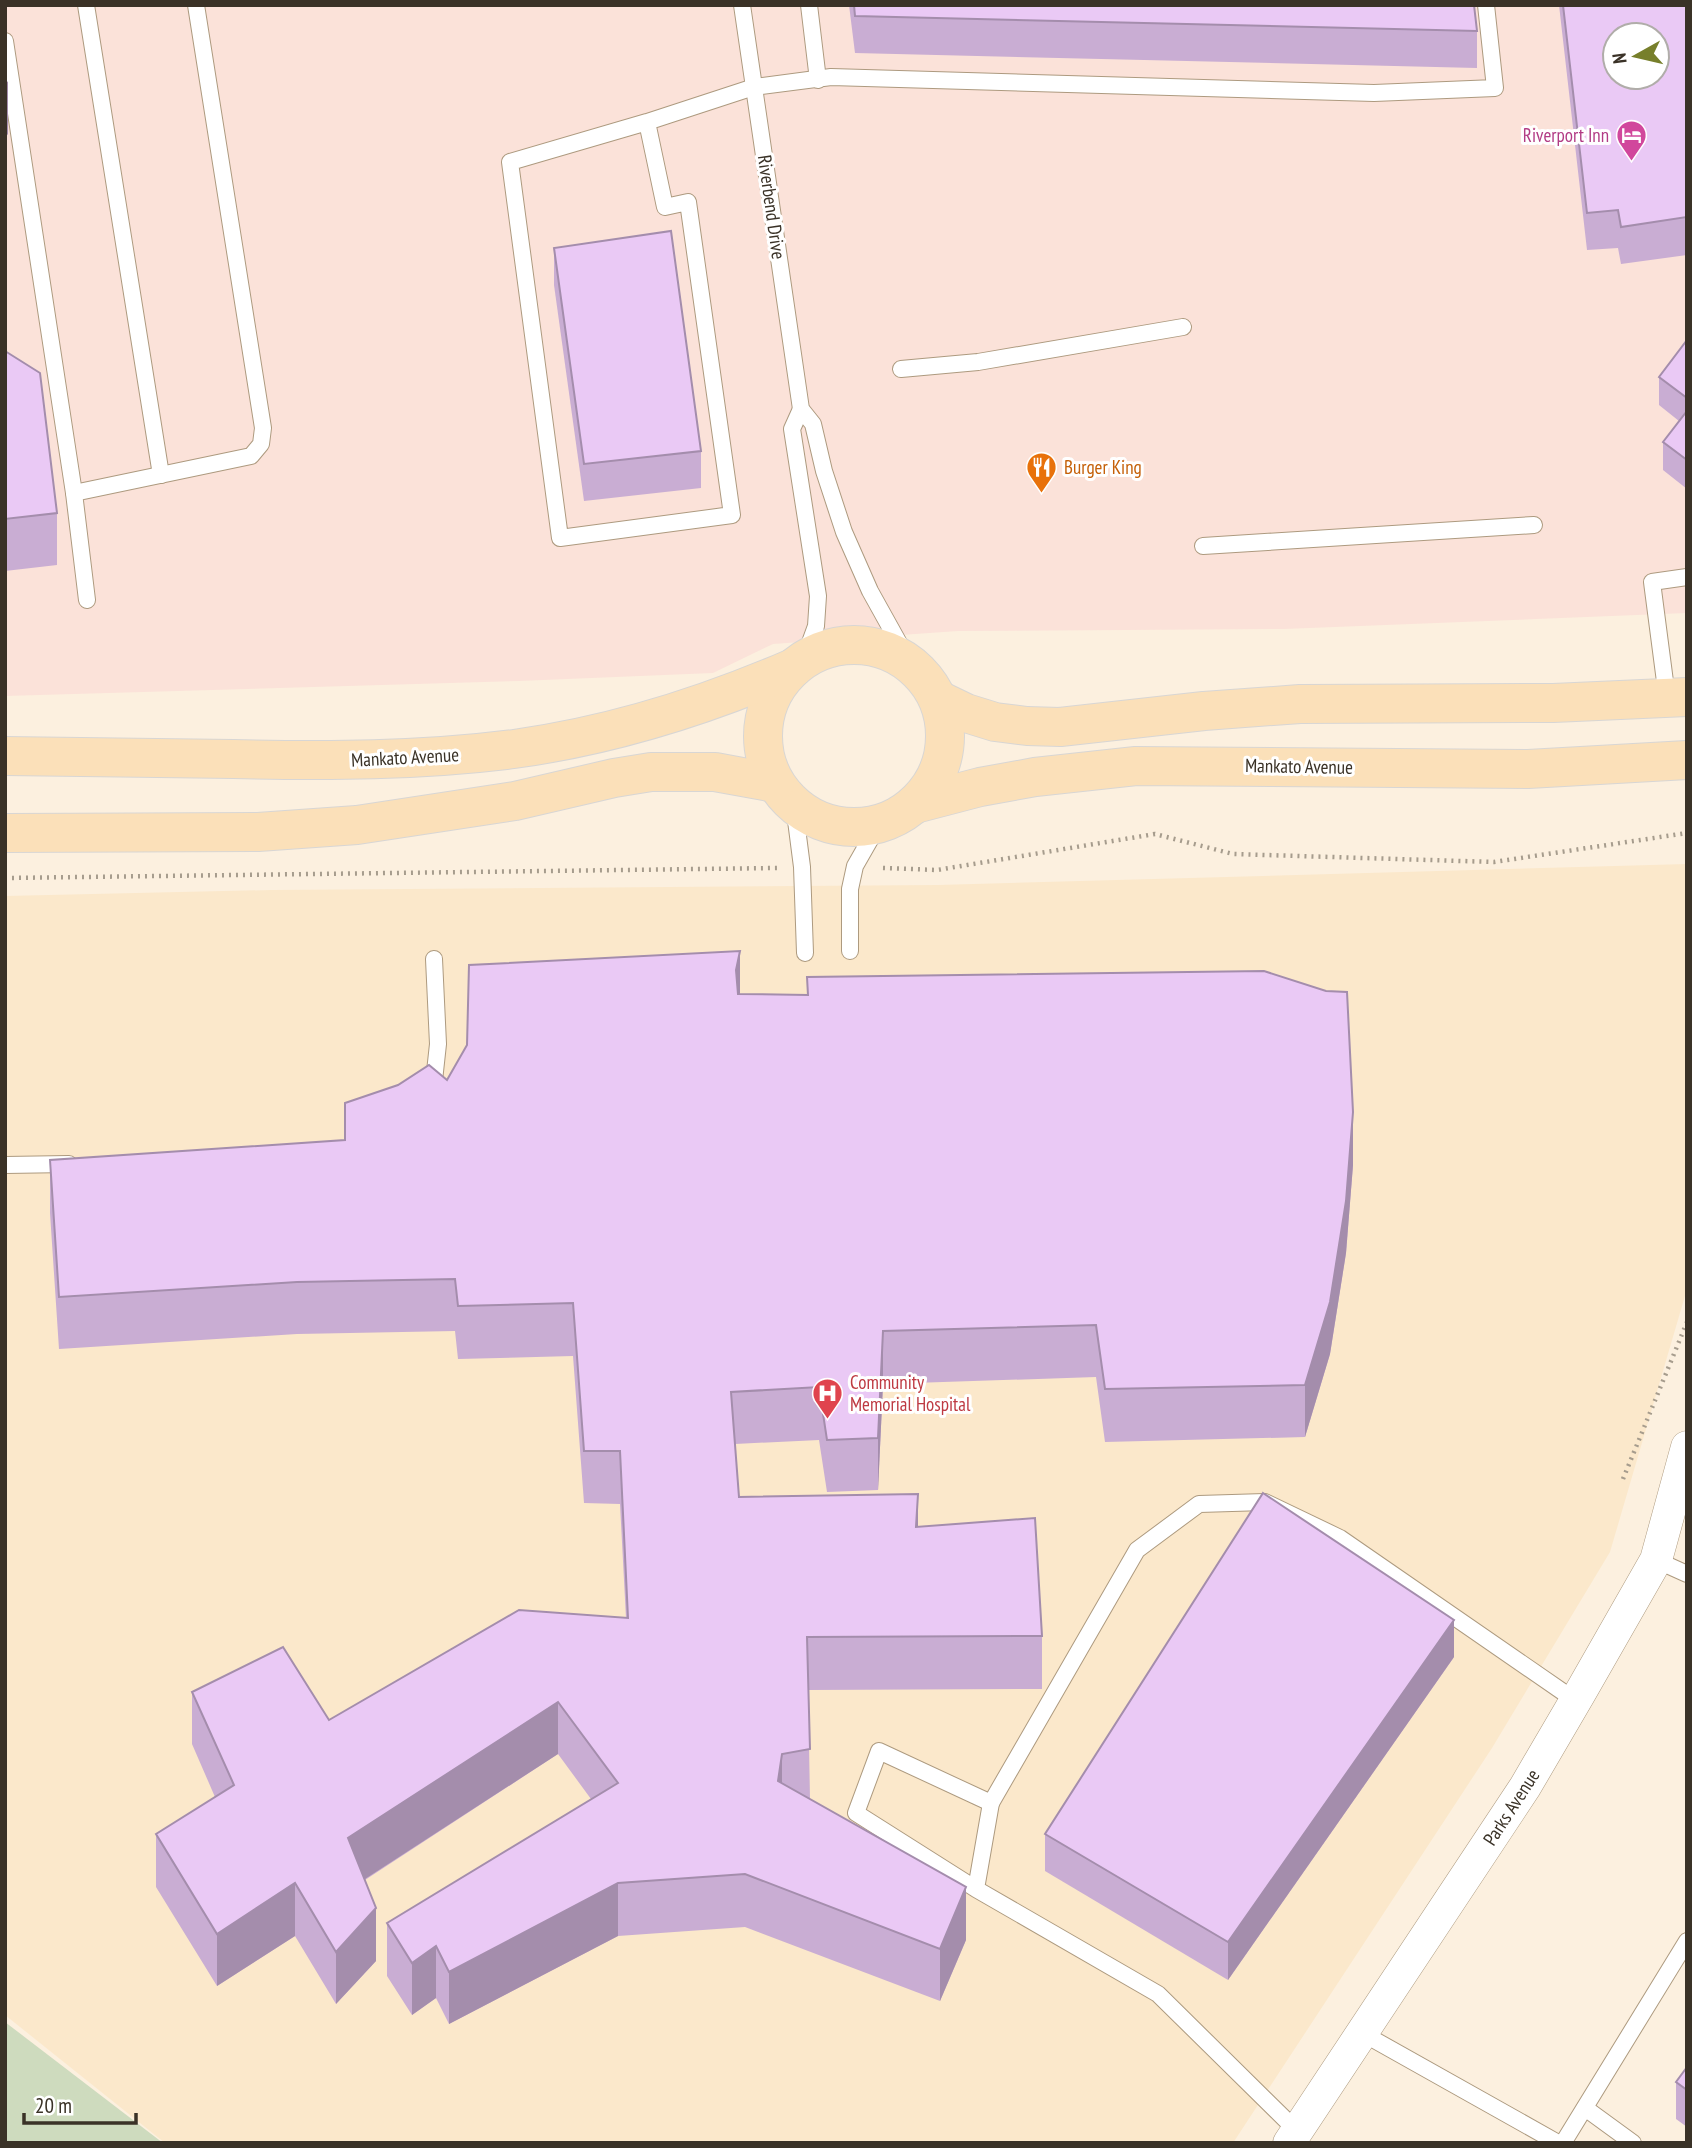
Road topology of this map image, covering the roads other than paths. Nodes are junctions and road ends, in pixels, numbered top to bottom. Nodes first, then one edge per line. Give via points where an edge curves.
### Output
1 (86, 5) edge
2 (196, 5) edge
3 (742, 5) edge
4 (808, 5) edge
5 (1486, 5) edge
6 (5, 41) edge
7 (818, 79) junction
8 (754, 87) junction
9 (647, 122) junction
10 (1182, 327) dead end
11 (901, 369) dead end
12 (801, 408) junction
13 (161, 475) junction
14 (74, 493) junction
15 (1534, 524) dead end
16 (1203, 546) dead end
17 (1687, 577) edge
18 (87, 600) dead end
19 (799, 663) junction
20 (910, 663) junction
21 (1677, 697) edge
22 (939, 700) junction
23 (5, 755) edge
24 (1687, 760) edge
25 (785, 794) junction
26 (915, 804) junction
27 (878, 824) junction
28 (5, 833) edge
29 (850, 951) dead end
30 (805, 953) dead end
31 (434, 959) dead end
32 (429, 1103) edge
33 (86, 1164) edge
34 (5, 1165) edge
35 (1684, 1468) edge
36 (1656, 1560) junction
37 (1687, 1574) edge
38 (1576, 1701) junction
39 (991, 1803) junction
40 (975, 1889) junction
41 (1687, 1941) edge
42 (1362, 2033) junction
43 (1585, 2108) junction
44 (1293, 2137) edge
45 (1558, 2143) edge
46 (1563, 2143) edge
47 (1633, 2143) edge

1 - 13 lane
2 - 13 lane via 263,428 261,444 251,456
3 - 8 lane, Riverbend Drive
4 - 7 lane
5 - 7 lane via 1495,88 1374,93
6 - 14 lane
7 - 8 lane
8 - 9 lane
8 - 12 lane, Riverbend Drive
9 - 9 lane via 510,162 560,538 732,515 688,202 665,207
10 - 11 lane via 978,362
12 - 19 lane, Riverbend Drive via 792,429 818,596 816,626
12 - 20 lane, Riverbend Drive via 813,424 844,532
13 - 14 lane
14 - 18 lane
15 - 16 lane
17 - 21 lane via 1652,582
19 - 20 main road, Mankato Avenue via 842,645 860,645
19 - 23 main road, Mankato Avenue via 704,703 611,730 503,750 335,761
19 - 25 main road via 775,691 762,737 765,755
20 - 22 main road, Mankato Avenue
21 - 22 main road, Mankato Avenue via 1553,703 1300,704 1060,727 995,722
22 - 26 main road, Mankato Avenue via 945,723 944,753 934,781
24 - 26 main road, Mankato Avenue via 1528,769 1136,766 1035,777
25 - 27 main road, Mankato Avenue via 814,818 837,826
25 - 28 main road, Mankato Avenue via 715,772 651,772 514,801 357,825 258,832
25 - 30 lane via 802,867
26 - 27 main road, Mankato Avenue
27 - 29 lane via 855,866 850,889
31 - 32 lane via 438,1044
33 - 34 lane
35 - 36 street, Parks Avenue
36 - 37 lane
36 - 38 street, Parks Avenue
38 - 39 lane via 1339,1538 1265,1502 1199,1504 1137,1550
38 - 42 street, Parks Avenue via 1525,1787
39 - 40 lane
39 - 40 lane via 879,1751 856,1813
40 - 44 lane via 1158,1994
41 - 43 lane
42 - 44 street, Parks Avenue
42 - 45 lane
43 - 46 lane
43 - 47 lane

